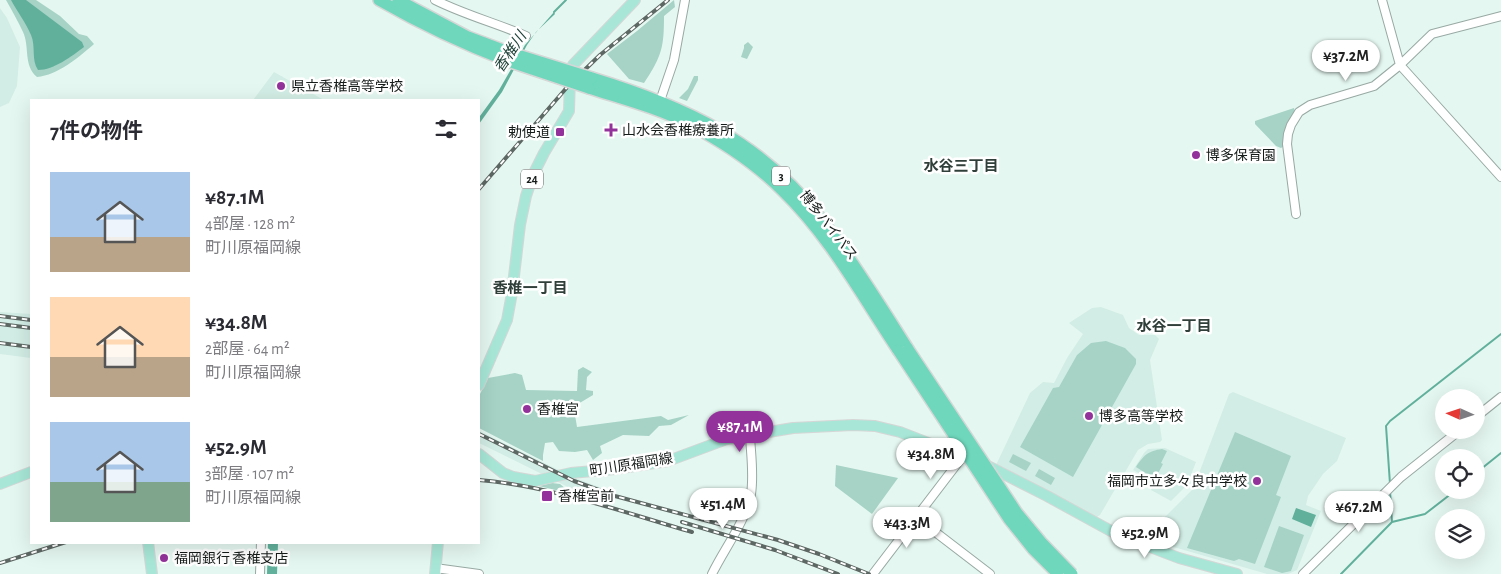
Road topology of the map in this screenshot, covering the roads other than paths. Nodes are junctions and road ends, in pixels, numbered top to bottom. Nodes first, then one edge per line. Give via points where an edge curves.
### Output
1 (378, 0) edge
2 (398, 0) edge
3 (436, 0) edge
4 (635, 0) edge
5 (685, 0) edge
6 (1382, 0) edge
7 (1501, 16) edge
8 (526, 36) dead end
9 (509, 57) junction
10 (1400, 64) junction
11 (658, 105) junction
12 (1501, 177) edge
13 (1296, 214) dead end
14 (903, 349) junction
15 (480, 383) edge
16 (1501, 396) edge
17 (1485, 409) edge
18 (750, 436) junction
19 (1449, 439) edge
20 (480, 455) edge
21 (963, 456) junction
22 (30, 472) edge
23 (0, 484) edge
24 (917, 518) junction
25 (148, 544) edge
26 (260, 544) edge
27 (438, 544) edge
28 (435, 571) edge
29 (152, 574) edge
30 (260, 574) edge
31 (479, 574) edge
32 (712, 574) edge
33 (873, 574) edge
34 (990, 574) edge
35 (1058, 574) edge
36 (1072, 574) edge
37 (1237, 574) edge
38 (1303, 574) edge

1 - 9 highway, 博多バイパス / 3 via 465,45
2 - 9 highway, 博多バイパス / 3
3 - 8 street
4 - 15 main road, 24 via 573,65 568,111 533,175 526,196 508,314
5 - 11 street via 674,60
6 - 10 street
7 - 10 street via 1432,34
9 - 11 highway, 博多バイパス / 3, bridge
10 - 12 street
10 - 13 street via 1374,86 1310,104 1299,112 1291,125 1287,144
11 - 14 highway, 博多バイパス / 3 via 692,114 729,136 789,184 820,218
14 - 35 highway, 博多バイパス / 3, bridge via 1009,519
14 - 36 highway, 博多バイパス / 3, bridge via 1017,513
16 - 17 street
18 - 20 main road, 町川原福岡線 via 727,439 668,461 571,473 535,481 503,473
18 - 21 main road, 町川原福岡線 via 793,428 875,426
18 - 32 street via 751,494 740,523
19 - 38 street via 1401,477
21 - 24 street
21 - 37 main road, 町川原福岡線 via 1017,480 1121,536 1170,556
22 - 23 main road
24 - 33 street
24 - 34 street
25 - 29 main road
26 - 30 street
27 - 28 main road
28 - 31 street

